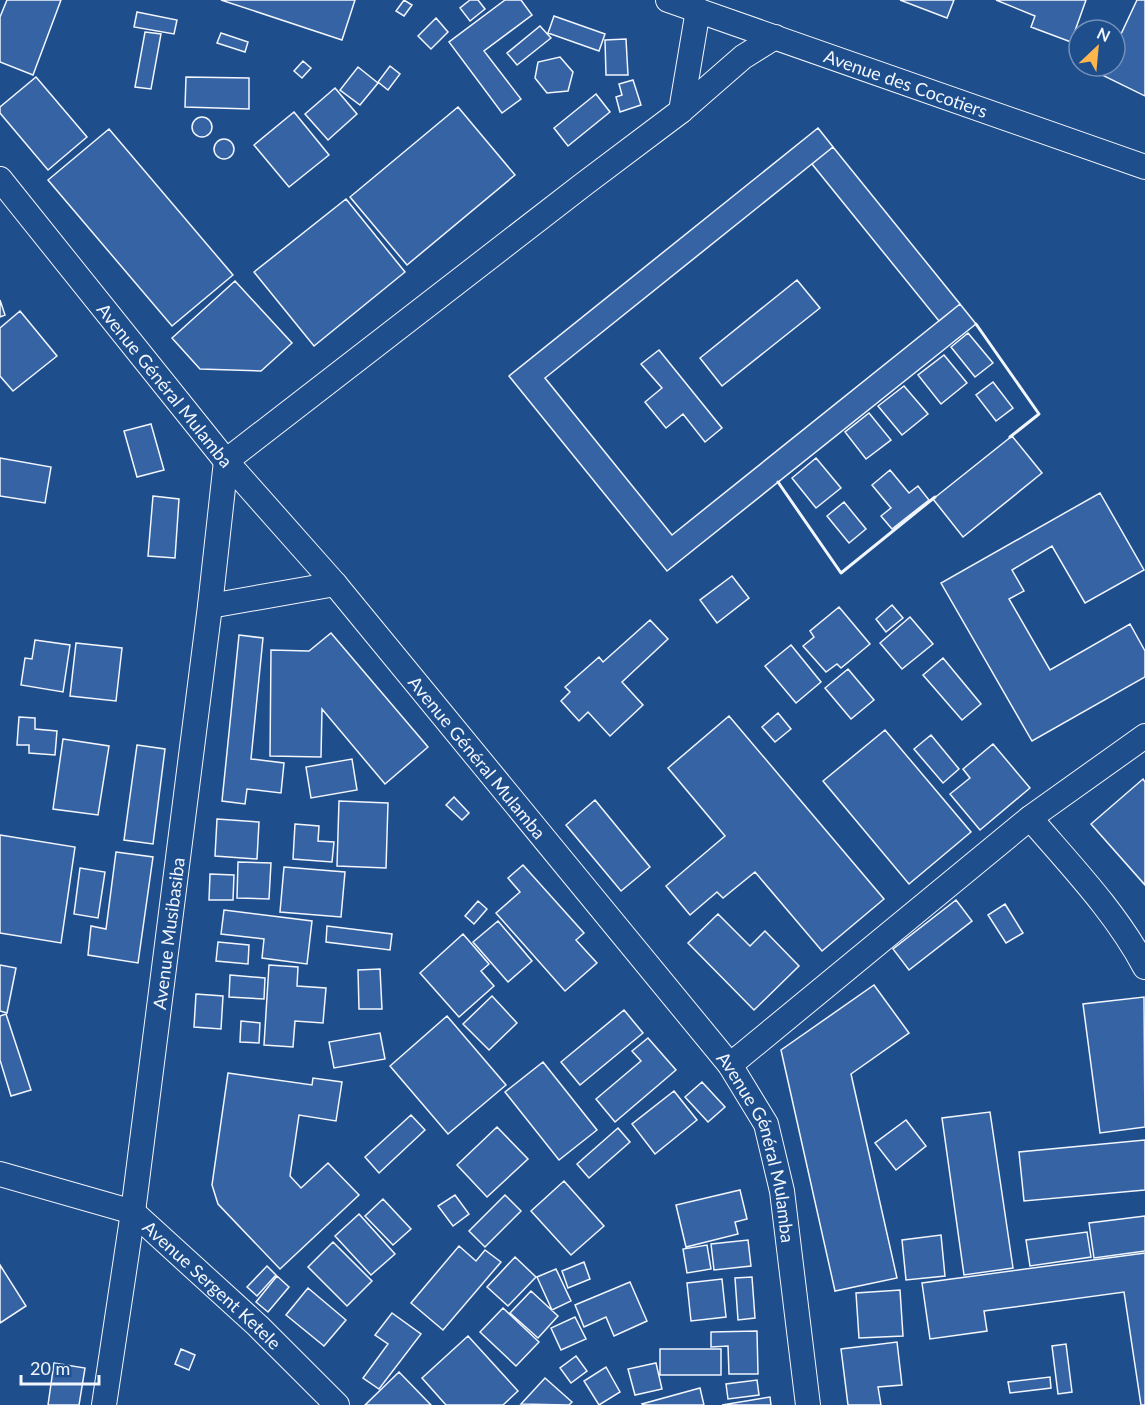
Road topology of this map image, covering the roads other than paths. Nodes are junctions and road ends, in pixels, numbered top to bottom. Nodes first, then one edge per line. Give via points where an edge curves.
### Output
1 (668, 0) edge
2 (698, 10) junction
3 (775, 37) junction
4 (681, 111) junction
5 (1145, 166) edge
6 (0, 178) edge
7 (226, 461) junction
8 (335, 584) junction
9 (210, 606) junction
10 (1145, 736) edge
11 (1030, 818) junction
12 (1145, 967) edge
13 (730, 1065) junction
14 (0, 1174) edge
15 (133, 1212) junction
16 (104, 1405) edge
17 (337, 1405) edge
18 (808, 1405) edge

1 - 2 street, Avenue des Cocotiers
2 - 3 street, Avenue des Cocotiers
2 - 4 street
3 - 4 street via 743,57
3 - 5 street, Avenue des Cocotiers
4 - 7 street
6 - 7 street, Avenue Général Mulamba
7 - 8 street, Avenue Général Mulamba
7 - 9 street, Avenue Musibasiba
8 - 9 street
8 - 13 street, Avenue Général Mulamba
9 - 15 street, Avenue Musibasiba
10 - 11 street
11 - 12 street via 1106,906
11 - 13 street
13 - 18 street, Avenue Général Mulamba via 766,1124 782,1191
14 - 15 street, Avenue Sergent Ketele
15 - 16 street, Avenue Musibasiba
15 - 17 street, Avenue Sergent Ketele via 258,1326

